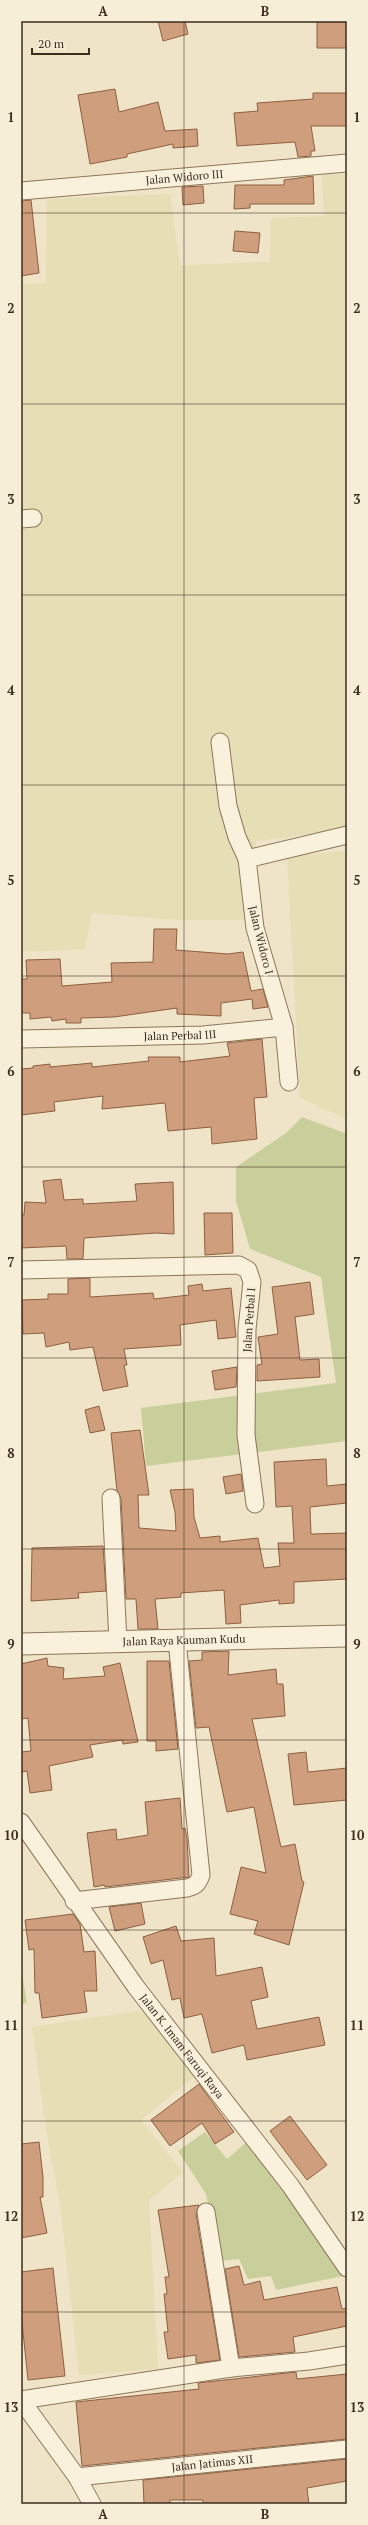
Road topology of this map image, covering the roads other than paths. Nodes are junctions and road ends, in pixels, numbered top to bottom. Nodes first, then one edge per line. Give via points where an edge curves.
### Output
1 (347, 163) edge
2 (21, 191) edge
3 (220, 742) dead end
4 (347, 835) edge
5 (247, 859) junction
6 (284, 1027) junction
7 (21, 1039) edge
8 (289, 1082) dead end
9 (21, 1270) edge
10 (111, 1498) dead end
11 (255, 1504) dead end
12 (347, 1636) edge
13 (178, 1641) junction
14 (118, 1642) junction
15 (21, 1644) edge
16 (21, 1822) edge
17 (74, 1900) junction
18 (206, 2212) dead end
19 (347, 2268) edge
20 (347, 2354) edge
21 (231, 2368) junction
22 (21, 2400) edge
23 (347, 2449) edge
24 (77, 2477) junction
25 (92, 2504) edge

1 - 2 street, Jalan Widoro III
3 - 5 street, Jalan Widoro I via 228,806
4 - 5 street
5 - 6 street, Jalan Widoro I via 255,928
6 - 7 street, Jalan Perbal III via 203,1035
6 - 8 street
9 - 11 street, Jalan Perbal I via 239,1265 248,1270 252,1282 247,1329 246,1435
10 - 14 street
12 - 13 street, Jalan Raya Kauman Kudu
13 - 14 street, Jalan Raya Kauman Kudu
13 - 17 street via 200,1880 196,1885 187,1888
14 - 15 street, Jalan Raya Kauman Kudu
16 - 17 street, Jalan K. Imam Faruqi Raya
17 - 19 street, Jalan K. Imam Faruqi Raya via 197,2067 290,2185
18 - 21 street
20 - 21 street via 309,2361
21 - 22 street
22 - 24 street
23 - 24 street, Jalan Jatimas XII
24 - 25 street

